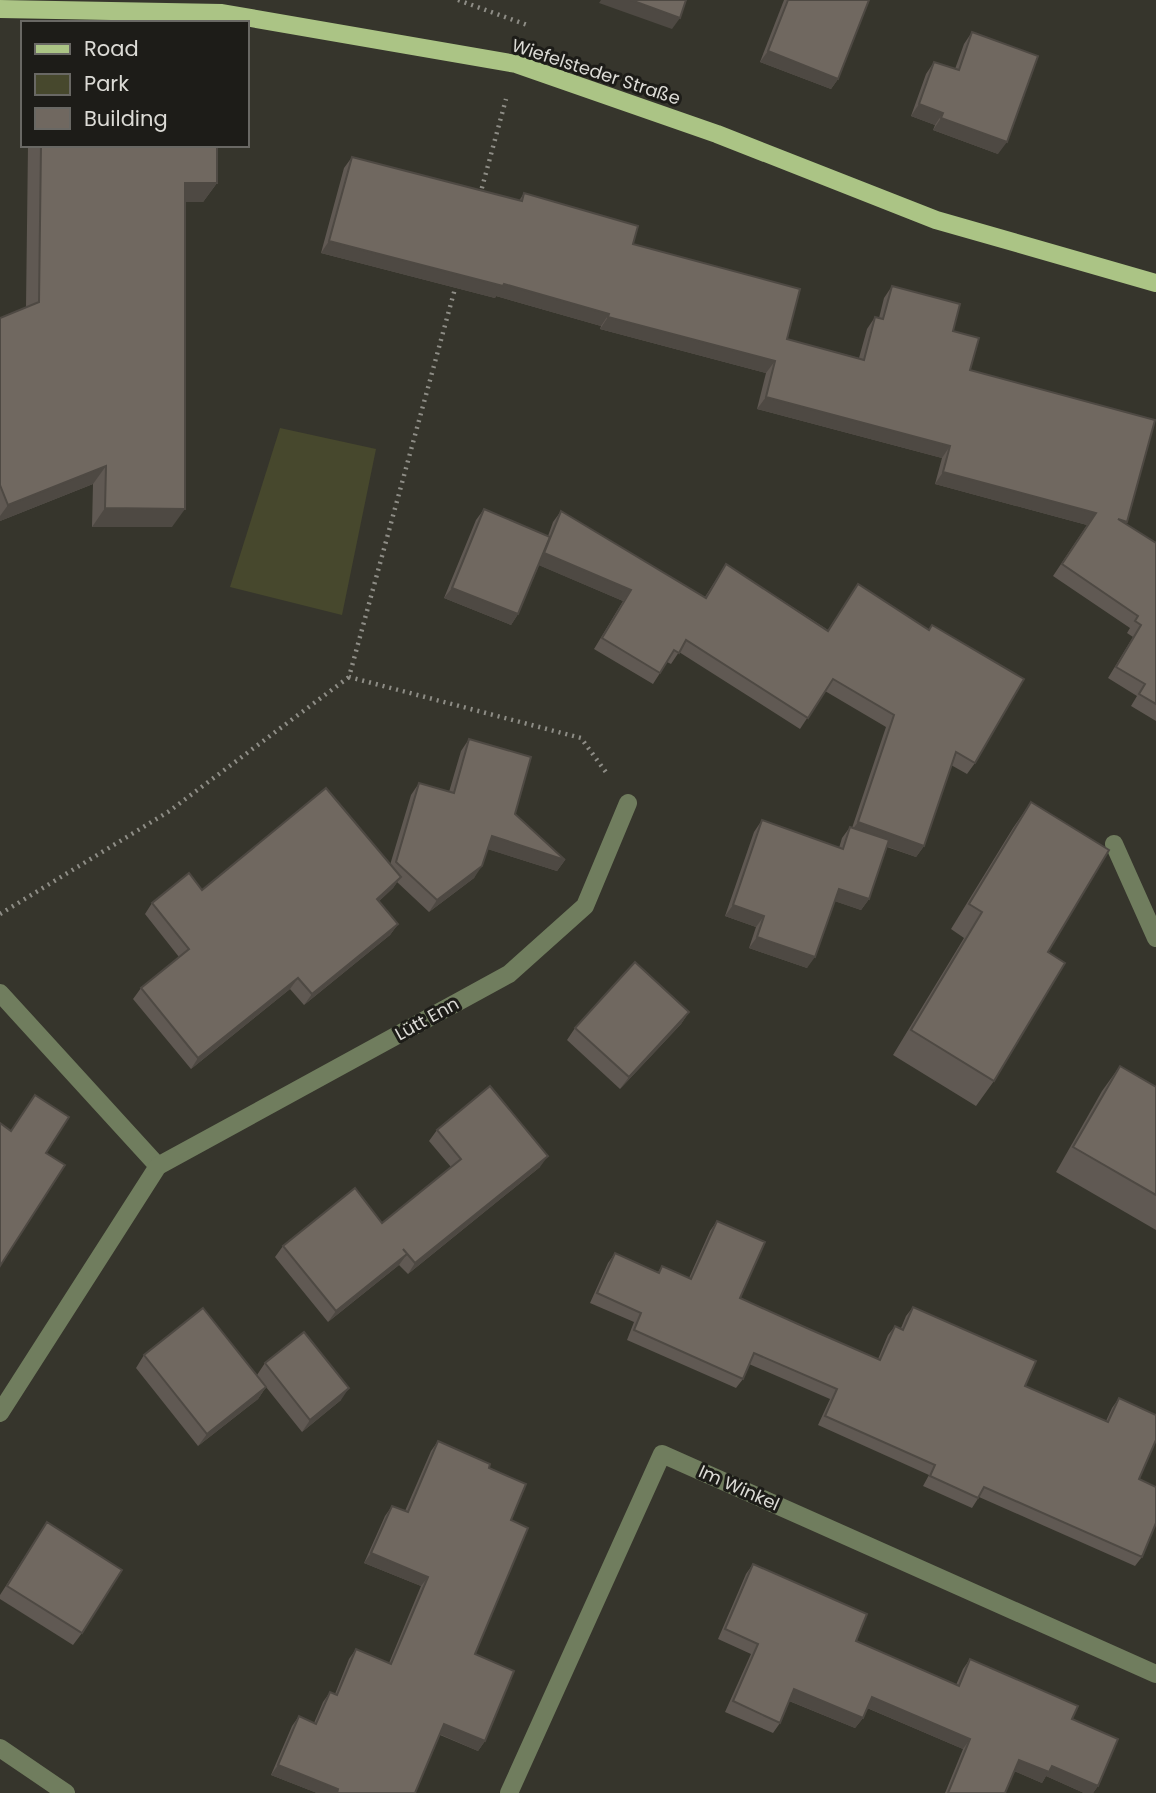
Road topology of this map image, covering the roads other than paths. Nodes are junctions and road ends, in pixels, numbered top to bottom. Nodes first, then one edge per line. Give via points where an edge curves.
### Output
1 (0, 9) edge
2 (1156, 283) edge
3 (628, 803) road end
4 (1114, 844) dead end
5 (1156, 938) edge
6 (0, 993) edge
7 (158, 1166) junction
8 (0, 1413) edge
9 (1156, 1674) edge
10 (0, 1748) edge
11 (66, 1793) edge
12 (509, 1793) edge

1 - 2 main road, Wiefelsteder Straße via 222,13 516,64 717,134 936,220
3 - 7 street, Lütt Enn via 585,906 509,974
4 - 5 street
6 - 7 street
7 - 8 street, Lütt Enn
9 - 12 street, Im Winkel via 662,1454
10 - 11 street

